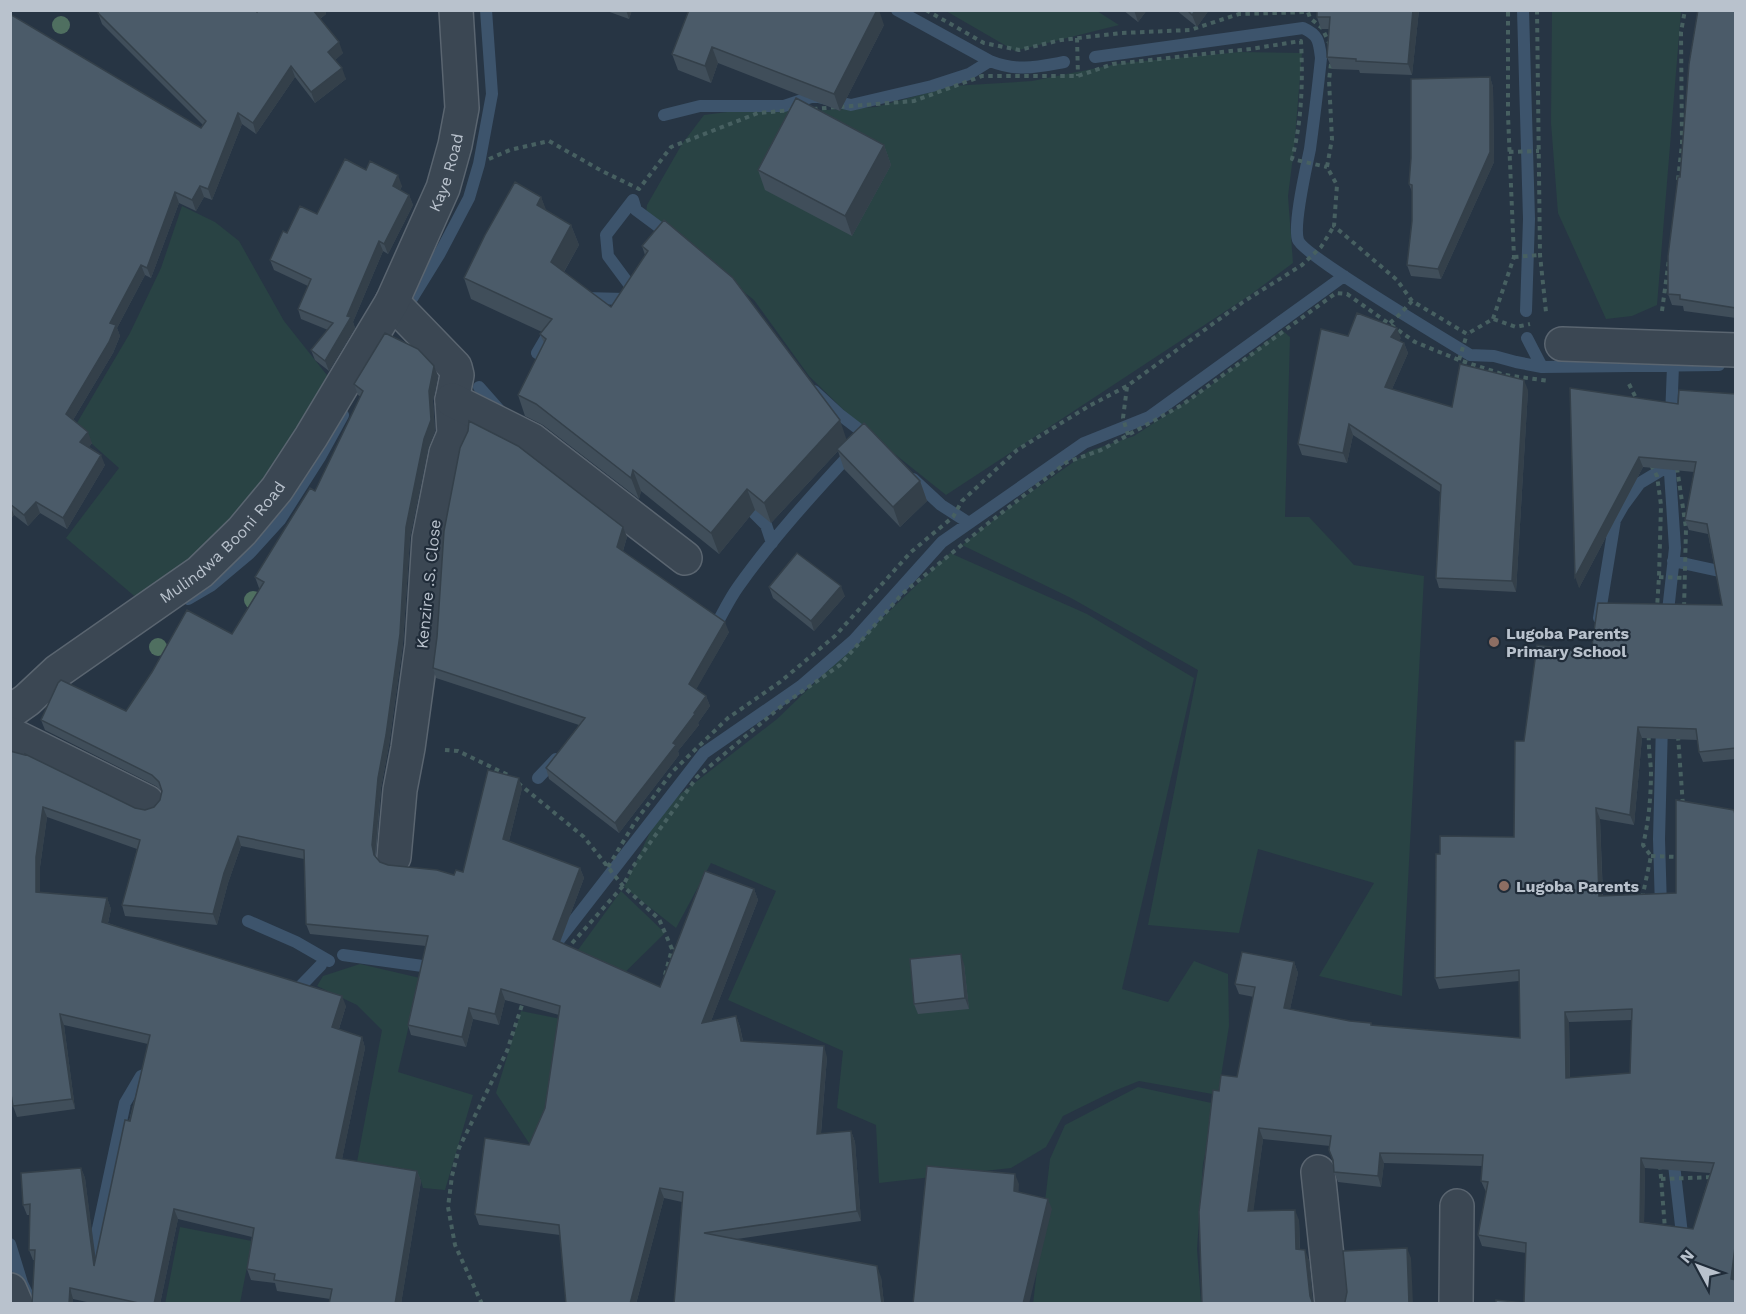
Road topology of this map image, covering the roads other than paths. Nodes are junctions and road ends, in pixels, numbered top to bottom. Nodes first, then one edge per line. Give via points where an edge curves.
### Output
1 (456, 10) edge
2 (386, 313) junction
3 (1562, 344) road end
4 (1736, 350) edge
5 (452, 400) junction
6 (685, 558) dead end
7 (10, 712) edge
8 (10, 734) edge
9 (147, 802) dead end
10 (394, 857) dead end
11 (1318, 1172) dead end
12 (1457, 1206) dead end
13 (10, 1290) edge
14 (16, 1304) edge
15 (1332, 1304) edge
16 (1456, 1304) edge

1 - 2 street, Kaye Road via 462,108 455,145 443,188
2 - 5 street, Kenzire .S. Close via 455,367
2 - 7 street, Mulindwa Booni Road via 277,489 242,531 200,572 58,671
3 - 4 street
5 - 6 street via 532,440
5 - 10 street, Kenzire .S. Close via 454,434 446,453 429,539 422,646
8 - 9 street
11 - 15 street
12 - 16 street
13 - 14 street

